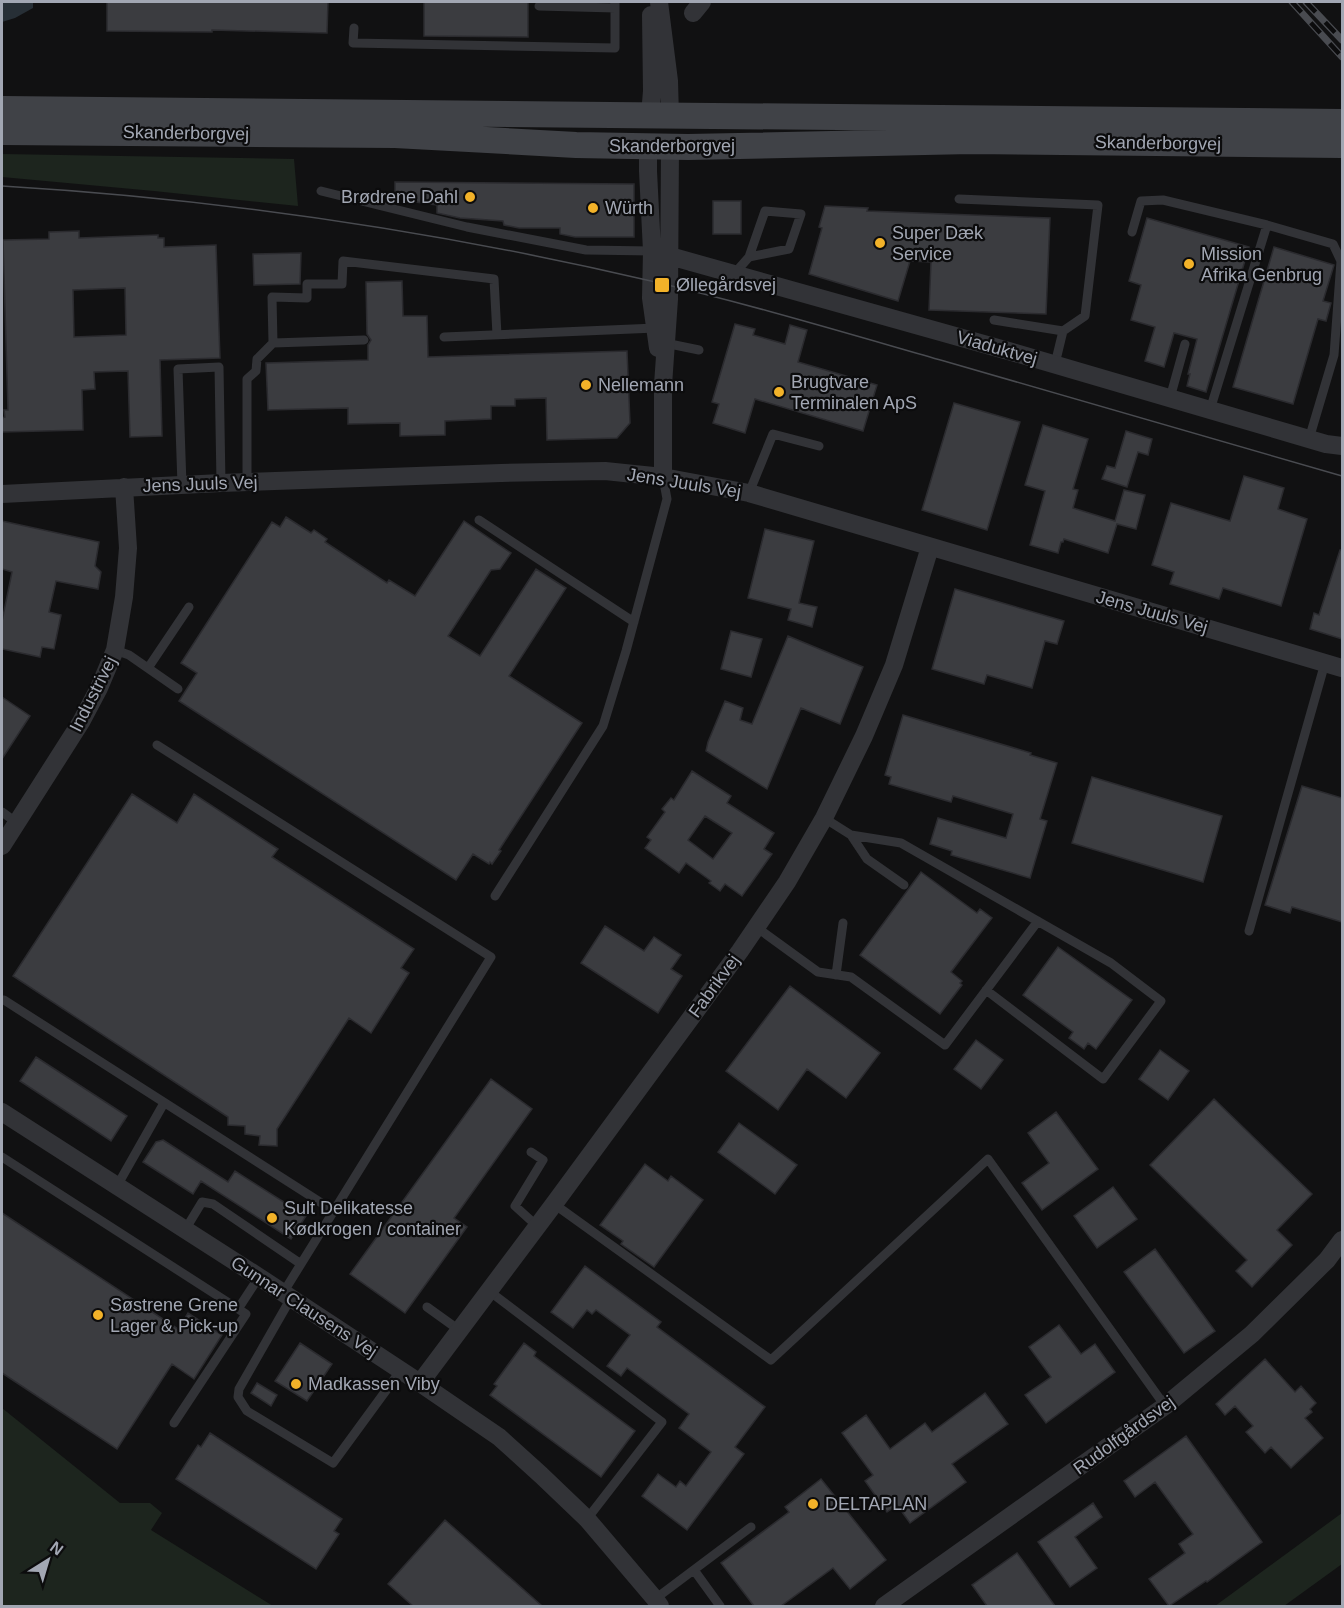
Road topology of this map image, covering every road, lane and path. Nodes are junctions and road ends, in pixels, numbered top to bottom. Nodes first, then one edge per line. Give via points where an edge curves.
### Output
1 (650, 2) edge
2 (659, 2) edge
3 (615, 5) edge
4 (539, 6) dead end
5 (354, 28) dead end
6 (2, 109) edge
7 (664, 111) junction
8 (838, 118) junction
9 (1342, 122) edge
10 (2, 132) edge
11 (445, 138) junction
12 (1342, 145) edge
13 (656, 151) junction
14 (321, 191) dead end
15 (959, 199) dead end
16 (1267, 225) junction
17 (1132, 231) dead end
18 (661, 253) junction
19 (749, 257) junction
20 (734, 274) junction
21 (994, 320) dead end
22 (1063, 331) junction
23 (497, 335) junction
24 (661, 335) junction
25 (444, 337) dead end
26 (364, 340) dead end
27 (273, 343) junction
28 (1185, 344) dead end
29 (699, 350) dead end
30 (1055, 364) junction
31 (1170, 398) junction
32 (1210, 410) junction
33 (1309, 439) junction
34 (819, 446) dead end
35 (1342, 446) edge
36 (663, 477) junction
37 (247, 482) junction
38 (221, 483) junction
39 (182, 485) junction
40 (124, 487) junction
41 (749, 493) junction
42 (2, 494) edge
43 (479, 520) dead end
44 (930, 547) junction
45 (189, 607) dead end
46 (634, 622) junction
47 (115, 650) junction
48 (1325, 663) junction
49 (148, 668) junction
50 (1342, 668) edge
51 (178, 689) dead end
52 (157, 745) dead end
53 (9, 818) edge
54 (824, 818) junction
55 (851, 835) junction
56 (2, 846) edge
57 (904, 885) dead end
58 (495, 896) dead end
59 (1038, 921) junction
60 (843, 923) dead end
61 (756, 927) junction
62 (1249, 931) dead end
63 (836, 975) junction
64 (986, 990) junction
65 (4, 1000) dead end
66 (164, 1103) junction
67 (2, 1112) edge
68 (531, 1152) dead end
69 (2, 1157) edge
70 (117, 1186) junction
71 (554, 1204) junction
72 (334, 1211) junction
73 (537, 1226) junction
74 (185, 1230) junction
75 (1342, 1240) edge
76 (301, 1264) junction
77 (259, 1277) junction
78 (489, 1291) junction
79 (287, 1296) junction
80 (428, 1307) dead end
81 (238, 1309) junction
82 (459, 1330) junction
83 (401, 1370) junction
84 (420, 1383) junction
85 (1165, 1406) junction
86 (174, 1423) dead end
87 (587, 1519) junction
88 (751, 1527) dead end
89 (694, 1570) junction
90 (658, 1603) edge
91 (720, 1606) edge
92 (884, 1606) edge

1 - 7 street via 652,91
2 - 7 street via 669,81
3 - 4 lane
3 - 5 lane via 615,48 353,43
6 - 7 main road, Skanderborgvej
7 - 8 main road, Skanderborgvej
7 - 11 main road via 658,125 650,129
8 - 9 main road, Skanderborgvej
8 - 13 main road via 679,133 670,136
10 - 11 main road, Skanderborgvej
11 - 13 main road, Skanderborgvej
12 - 13 main road, Skanderborgvej via 971,141
13 - 18 street
13 - 18 street
14 - 18 lane via 467,227 586,250
15 - 22 lane via 1098,205 1085,316
16 - 17 lane via 1163,200 1141,201
16 - 32 lane
16 - 33 lane via 1333,244 1341,261 1334,355
18 - 20 street, Viaduktvej
18 - 24 street via 651,298
19 - 19 lane via 765,211 801,214 789,249
19 - 20 lane
20 - 30 street, Viaduktvej
21 - 22 lane
22 - 30 lane
23 - 24 lane
23 - 25 lane
23 - 27 lane via 494,279 343,261 342,284 307,284 307,298 272,297
24 - 29 lane
24 - 36 street
26 - 27 lane
27 - 37 lane via 257,359 256,371 247,379
28 - 31 lane
30 - 31 street, Viaduktvej
31 - 32 street, Viaduktvej
32 - 33 street, Viaduktvej
33 - 35 street, Viaduktvej
34 - 41 lane via 773,434
36 - 37 street, Jens Juuls Vej via 605,471
36 - 41 street, Jens Juuls Vej
36 - 46 lane via 667,499
37 - 38 street, Jens Juuls Vej
38 - 39 street, Jens Juuls Vej
38 - 39 lane via 219,367 178,369
39 - 40 street, Jens Juuls Vej
40 - 42 street, Jens Juuls Vej
40 - 47 street, Industrivej via 128,548
41 - 44 street, Jens Juuls Vej
43 - 46 lane
44 - 48 street, Jens Juuls Vej
44 - 54 street, Fabrikvej via 894,665
45 - 49 lane
46 - 58 lane via 603,726
47 - 49 lane
47 - 53 street, Industrivej via 81,722
48 - 50 street, Jens Juuls Vej
48 - 62 lane
49 - 51 lane
52 - 72 lane via 491,957
53 - 56 street, Industrivej
54 - 55 lane
54 - 61 street, Fabrikvej
55 - 57 lane via 867,859
55 - 59 lane via 901,843
59 - 64 lane
59 - 64 lane via 1111,963 1161,1001 1104,1079
60 - 63 lane
61 - 63 lane via 818,972
61 - 71 street, Fabrikvej
63 - 64 lane via 851,977 945,1046
65 - 66 lane
66 - 70 lane
66 - 72 lane
67 - 70 street, Gunnar Clausens Vej
68 - 73 lane via 543,1160 515,1206
69 - 81 lane
70 - 74 street, Gunnar Clausens Vej
71 - 73 street, Fabrikvej
71 - 85 lane via 771,1360 988,1159
72 - 76 lane
73 - 78 street, Fabrikvej
74 - 76 lane via 202,1202 213,1204
74 - 77 street, Gunnar Clausens Vej
75 - 85 street, Rudolfgårdsvej via 1252,1334
76 - 79 lane
77 - 79 street, Gunnar Clausens Vej
77 - 81 lane
78 - 82 street, Fabrikvej
78 - 87 lane via 662,1422
79 - 83 street, Gunnar Clausens Vej
79 - 83 lane via 239,1389 238,1397 247,1411 333,1463
80 - 82 lane
81 - 86 lane via 246,1314
82 - 84 street, Fabrikvej
83 - 84 street, Gunnar Clausens Vej
84 - 87 street, Gunnar Clausens Vej via 499,1437
85 - 92 street, Rudolfgårdsvej
87 - 90 street, Gunnar Clausens Vej
88 - 89 lane
89 - 90 lane
89 - 91 lane

